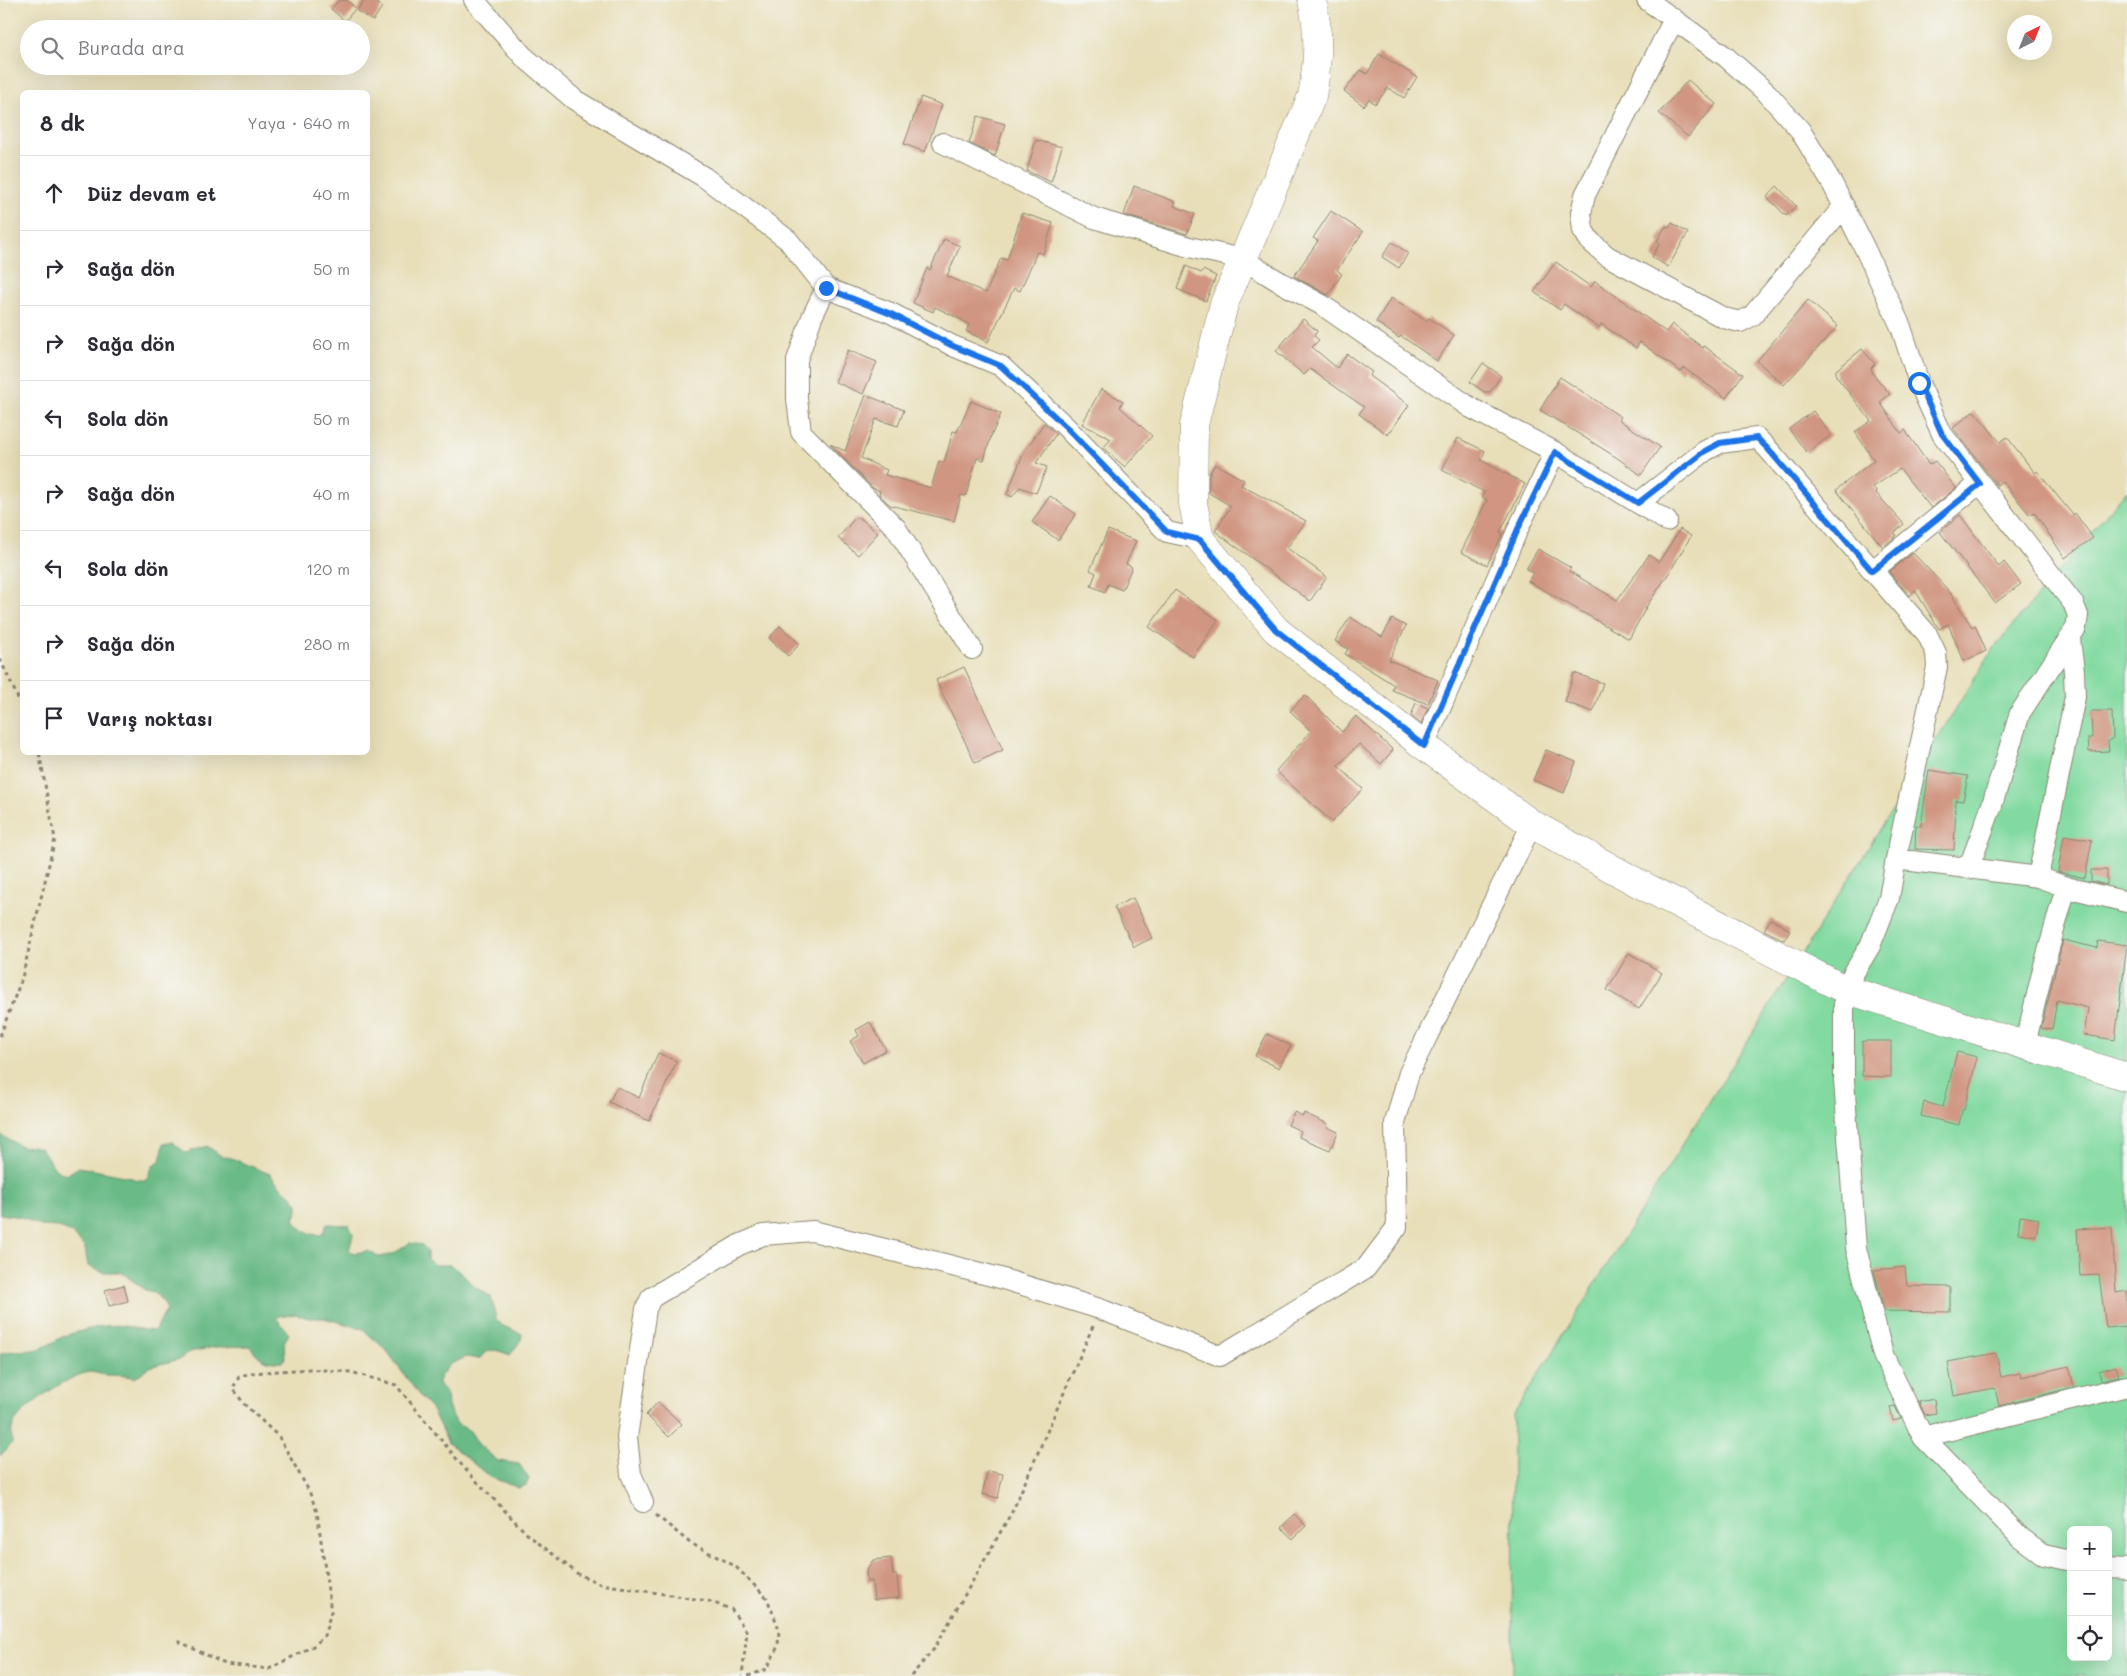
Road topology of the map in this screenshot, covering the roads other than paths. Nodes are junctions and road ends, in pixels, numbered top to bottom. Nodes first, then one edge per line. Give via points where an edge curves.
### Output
1 (474, 0) edge
2 (1312, 0) edge
3 (1647, 0) edge
4 (1674, 19) junction
5 (943, 143) dead end
6 (1844, 206) junction
7 (1242, 259) junction
8 (826, 288) junction
9 (1555, 452) junction
10 (1980, 484) junction
11 (1638, 503) junction
12 (1667, 521) dead end
13 (1200, 540) junction
14 (1872, 571) junction
15 (2070, 639) junction
16 (972, 649) dead end
17 (1424, 746) junction
18 (1532, 824) junction
19 (1896, 859) junction
20 (1969, 867) junction
21 (2038, 877) junction
22 (2066, 887) junction
23 (2127, 902) edge
24 (1844, 989) junction
25 (2024, 1044) junction
26 (2127, 1077) edge
27 (2127, 1386) edge
28 (1923, 1437) junction
29 (643, 1502) road end
30 (2067, 1560) edge
31 (2112, 1568) edge
32 (2127, 1569) edge

1 - 8 street via 522,56 575,100 704,176 788,240
2 - 7 street via 1317,21 1318,60 1312,96
3 - 4 street
4 - 6 street via 1767,92 1800,130
4 - 6 street via 1585,195 1581,214 1583,230 1590,241 1607,256 1724,318 1740,322 1752,316
5 - 7 street via 1094,218 1189,247
6 - 10 street via 1901,326 1919,383 1938,426
7 - 9 street via 1322,305 1471,408
7 - 13 street via 1224,304 1194,425 1193,503
8 - 13 street via 891,314 1001,366 1065,426 1167,532
8 - 16 street via 797,360 801,432 896,528
9 - 11 street
9 - 17 street
10 - 14 street
10 - 15 street via 2073,603 2078,615
11 - 12 street
11 - 14 street via 1705,451 1720,443 1757,438
13 - 17 street via 1276,630
14 - 19 street via 1927,634 1936,653 1937,667
15 - 20 street via 2020,713
15 - 21 street via 2075,697
17 - 18 street
18 - 24 street via 1638,883
18 - 29 street via 1409,1073 1395,1123 1397,1227 1366,1268 1220,1356 1100,1309 1000,1278 813,1231 763,1235 739,1245 651,1298 646,1309 627,1437 632,1474
19 - 20 street
19 - 24 street via 1888,898 1870,946
20 - 21 street
21 - 22 street
22 - 23 street
22 - 25 street
24 - 25 street
24 - 28 street via 1844,1080 1856,1248 1883,1355
25 - 26 street
27 - 28 street
28 - 30 street via 2020,1537 2044,1555
31 - 32 street

